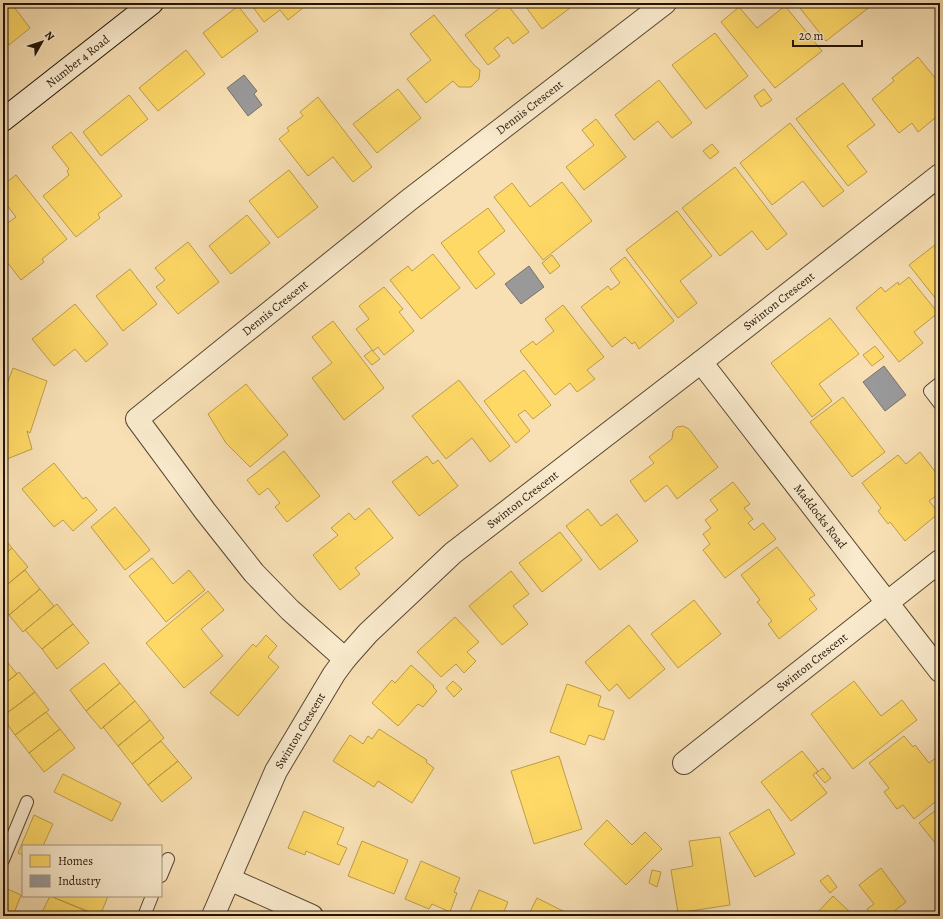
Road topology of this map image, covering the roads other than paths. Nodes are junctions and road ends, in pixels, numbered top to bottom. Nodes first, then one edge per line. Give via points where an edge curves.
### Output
1 (152, 3) edge
2 (665, 3) edge
3 (3, 120) edge
4 (940, 175) edge
5 (701, 362) junction
6 (940, 383) edge
7 (940, 404) edge
8 (940, 562) edge
9 (887, 602) junction
10 (345, 659) junction
11 (940, 671) edge
12 (684, 763) dead end
13 (28, 802) dead end
14 (168, 859) dead end
15 (3, 860) edge
16 (162, 874) edge
17 (229, 879) junction
18 (152, 897) edge
19 (144, 916) edge
20 (213, 916) edge
21 (312, 916) edge

1 - 3 street, Number 4 Road
2 - 10 street, Dennis Crescent via 409,200 137,419 204,511 254,573 290,610
4 - 5 street, Swinton Crescent
5 - 9 street, Maddocks Road
5 - 10 street, Swinton Crescent via 454,553 368,633
6 - 7 lane via 930,391
8 - 9 street, Swinton Crescent
9 - 11 street, Maddocks Road
9 - 12 street, Swinton Crescent
10 - 17 street, Swinton Crescent via 276,771
13 - 15 lane
14 - 16 lane
17 - 20 street, Swinton Crescent
17 - 21 street
18 - 19 lane

